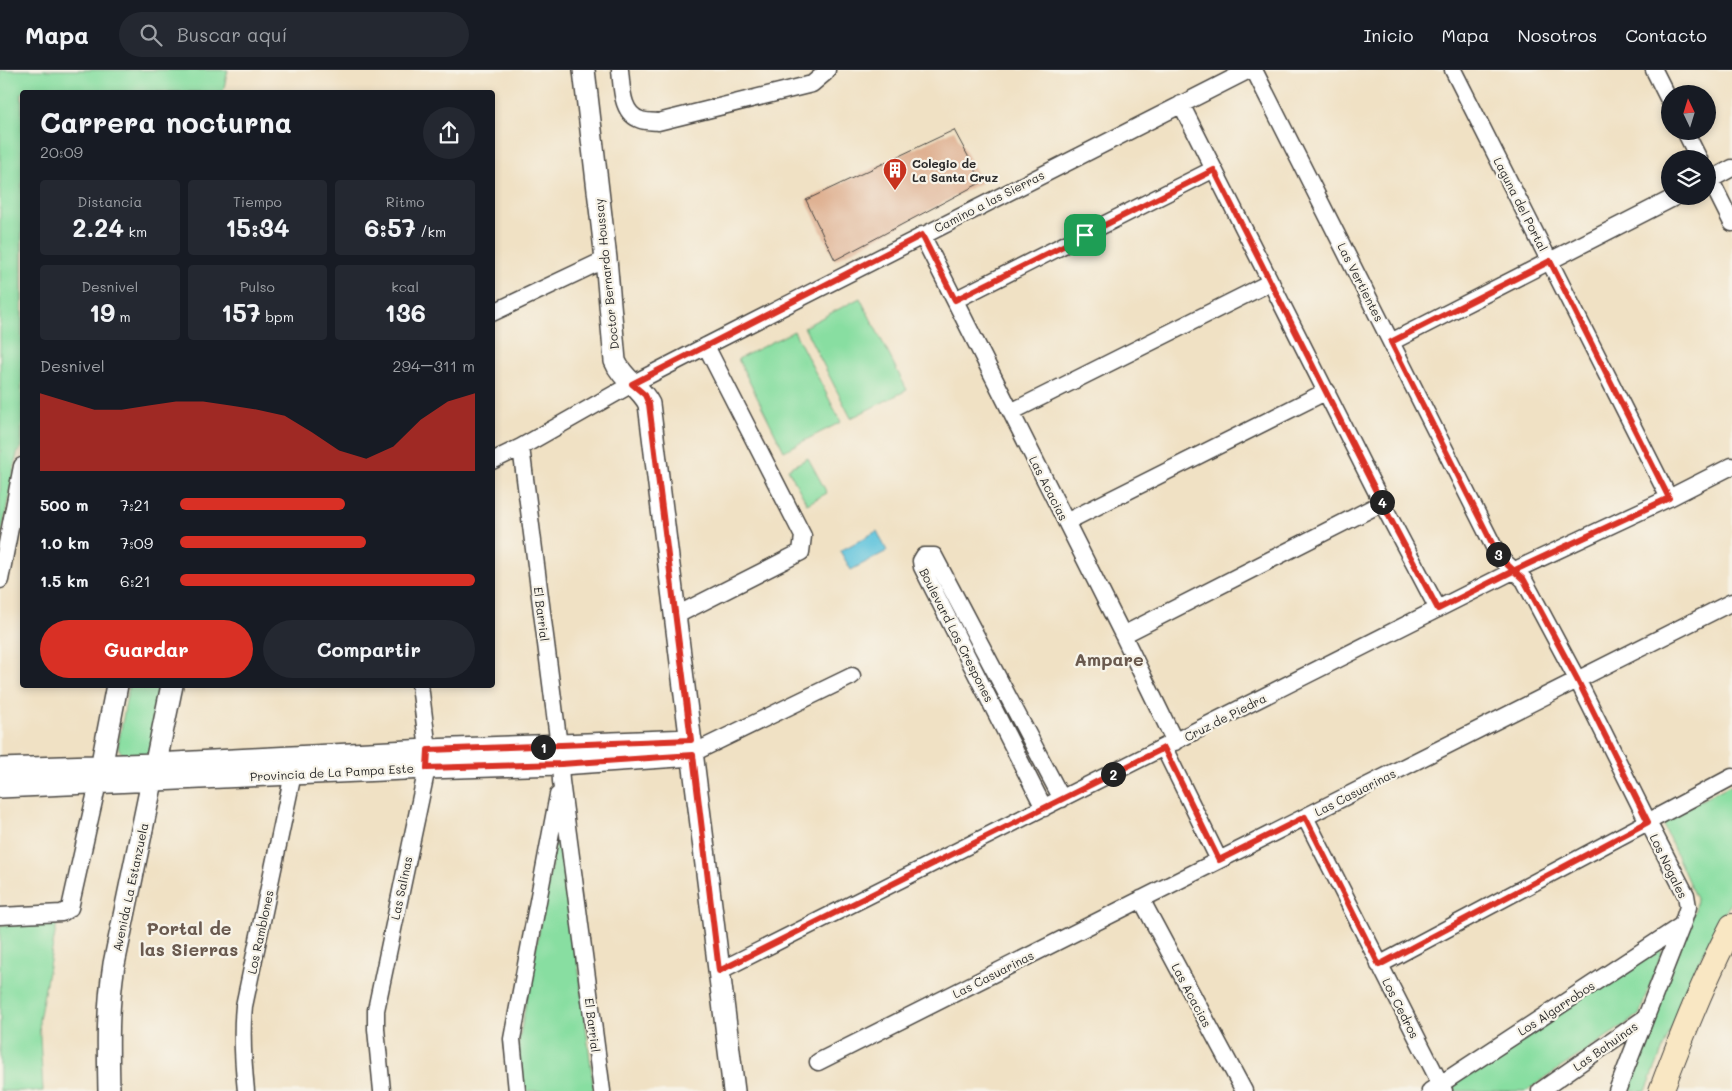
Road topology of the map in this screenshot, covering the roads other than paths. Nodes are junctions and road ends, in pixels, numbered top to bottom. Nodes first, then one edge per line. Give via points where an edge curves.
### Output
1 (584, 70) edge
2 (620, 70) edge
3 (827, 70) edge
4 (1249, 70) edge
5 (1254, 70) edge
6 (1453, 70) edge
7 (1654, 70) edge
8 (1662, 85) edge
9 (1181, 104) junction
10 (1732, 168) edge
11 (1214, 170) junction
12 (1716, 175) edge
13 (1716, 193) edge
14 (1661, 204) edge
15 (1732, 223) edge
16 (922, 235) junction
17 (606, 259) junction
18 (1550, 261) junction
19 (1271, 282) junction
20 (955, 300) junction
21 (495, 312) edge
22 (1391, 342) junction
23 (706, 346) junction
24 (632, 384) junction
25 (1327, 391) junction
26 (1011, 412) junction
27 (521, 447) junction
28 (495, 460) edge
29 (1732, 466) edge
30 (20, 476) edge
31 (1669, 498) junction
32 (1382, 503) junction
33 (1066, 522) junction
34 (1513, 571) junction
35 (0, 577) edge
36 (1732, 602) edge
37 (1438, 609) junction
38 (676, 616) junction
39 (1123, 634) junction
40 (852, 676) dead end
41 (1578, 681) junction
42 (116, 688) edge
43 (171, 688) edge
44 (420, 688) edge
45 (1170, 745) junction
46 (692, 749) junction
47 (427, 759) junction
48 (560, 764) junction
49 (0, 768) edge
50 (154, 772) junction
51 (100, 774) junction
52 (293, 774) junction
53 (1732, 777) edge
54 (0, 787) edge
55 (1062, 799) junction
56 (1044, 808) junction
57 (1305, 817) junction
58 (1648, 822) junction
59 (1219, 860) junction
60 (1141, 899) junction
61 (0, 916) edge
62 (1682, 925) junction
63 (1732, 926) edge
64 (1379, 965) junction
65 (719, 971) junction
66 (1645, 1018) junction
67 (818, 1062) dead end
68 (1438, 1089) edge
69 (109, 1091) edge
70 (246, 1091) edge
71 (382, 1091) edge
72 (517, 1091) edge
73 (602, 1091) edge
74 (734, 1091) edge
75 (1244, 1091) edge
76 (1540, 1091) edge
77 (1617, 1091) edge
78 (1661, 1091) edge

1 - 17 street, Doctor Bernardo Houssay
2 - 3 street via 623,99 630,112 641,120 658,122 812,84
4 - 9 street, Camino a las Sierras
5 - 22 street, Las Vertientes
6 - 18 street, Laguna del Portal
7 - 8 street
9 - 11 street
9 - 16 street, Camino a las Sierras
10 - 12 street
11 - 19 street
11 - 20 street
13 - 15 street
14 - 18 street
16 - 20 street, Las Acacias
16 - 23 street, Camino a las Sierras
17 - 21 street
17 - 24 street, Doctor Bernardo Houssay via 615,361
18 - 22 street
18 - 31 street, Laguna del Portal
19 - 25 street
19 - 26 street
20 - 26 street, Las Acacias
22 - 34 street, Las Vertientes via 1499,557
23 - 24 street, Camino a las Sierras
23 - 38 street via 803,536 801,552
24 - 27 street, Camino a las Sierras
24 - 38 street, Doctor Bernardo Houssay via 645,395 649,404
25 - 32 street
25 - 33 street
26 - 33 street, Las Acacias
27 - 28 street, Camino a las Sierras
27 - 48 street, El Barrial
29 - 31 street, Cruz de Piedra
30 - 35 street
31 - 34 street, Cruz de Piedra
32 - 37 street
32 - 39 street
33 - 39 street, Las Acacias
34 - 37 street, Cruz de Piedra
34 - 41 street, Los Nogales via 1524,580
36 - 41 street, Las Casuarinas
37 - 45 street, Cruz de Piedra
38 - 46 street, Doctor Bernardo Houssay
39 - 45 street, Las Acacias
40 - 46 street, Provincia de La Pampa Este
41 - 57 street, Las Casuarinas
41 - 58 street, Los Nogales
42 - 51 street
43 - 50 street, Avenida La Estanzuela
44 - 47 street, Las Salinas
45 - 55 street, Cruz de Piedra
45 - 59 street, Las Acacias
46 - 48 street, Provincia de La Pampa Este
46 - 65 street, Doctor Bernardo Houssay
47 - 48 street, Provincia de La Pampa Este
47 - 50 street, Provincia de La Pampa Este
47 - 52 street, Provincia de La Pampa Este
47 - 71 street, Las Salinas via 376,1010
48 - 72 street, El Barrial via 512,1039
48 - 73 street, El Barrial
49 - 51 street, Provincia de La Pampa Este
50 - 51 street, Provincia de La Pampa Este
50 - 52 street, Provincia de La Pampa Este
50 - 69 street, Avenida La Estanzuela via 114,964 107,1029
51 - 54 street, Provincia de La Pampa Este
51 - 61 street via 70,908 62,913
52 - 70 street, Los Ramblones via 244,1006
53 - 58 street
55 - 56 street, Cruz de Piedra
55 - 56 street, Boulevard Los Crespones via 934,556 924,556 922,567
56 - 65 street, Cruz de Piedra
57 - 59 street, Las Casuarinas
57 - 64 street, Los Cedros
58 - 62 street, Los Nogales via 1686,895 1688,907
58 - 64 street
59 - 60 street, Las Casuarinas
60 - 67 street, Las Casuarinas
60 - 75 street, Las Acacias
62 - 66 street, Los Nogales
62 - 68 street, Los Algarrobos
63 - 78 main road via 1713,962
64 - 68 street, Los Cedros
65 - 74 street, Doctor Bernardo Houssay
66 - 76 street, Las Bahuinas
66 - 77 street, Los Nogales

